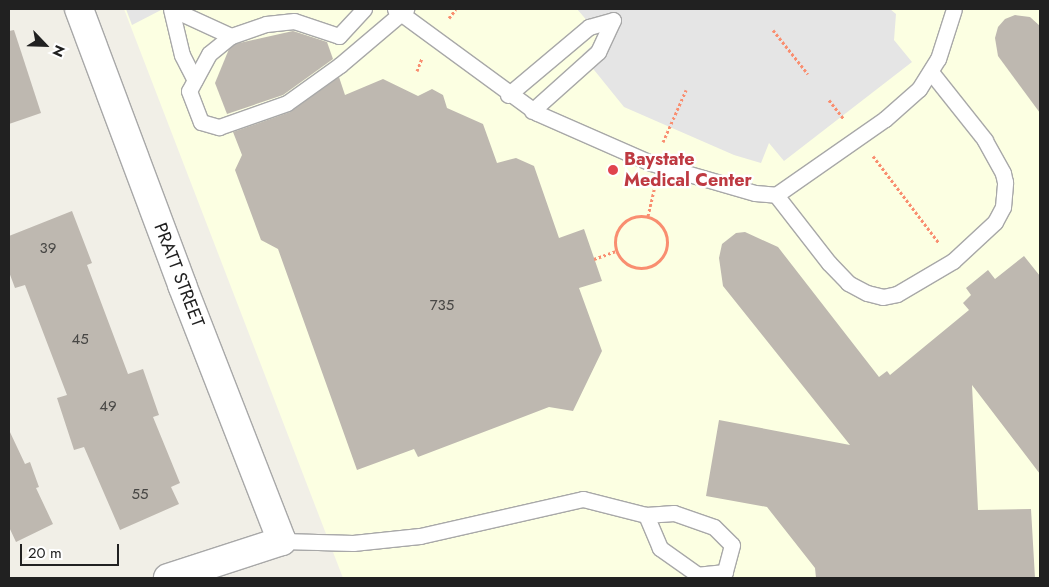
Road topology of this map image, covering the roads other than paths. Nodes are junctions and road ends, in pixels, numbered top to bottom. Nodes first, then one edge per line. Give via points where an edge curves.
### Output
1 (79, 9) edge
2 (172, 9) edge
3 (364, 9) edge
4 (954, 9) edge
5 (401, 11) edge
6 (231, 36) junction
7 (339, 36) junction
8 (351, 56) junction
9 (931, 72) junction
10 (195, 80) junction
11 (508, 95) junction
12 (532, 110) junction
13 (776, 195) junction
14 (646, 515) junction
15 (282, 541) junction
16 (168, 578) edge

1 - 15 street, PRATT STREET
2 - 6 lane
2 - 10 lane via 182,56
3 - 7 lane
4 - 9 lane
5 - 8 lane
5 - 11 lane
6 - 7 lane via 266,24 294,21
6 - 10 lane via 209,54
7 - 8 lane
8 - 10 lane via 287,103 219,127 201,122 189,91
9 - 13 lane via 919,89 884,119
9 - 13 lane via 985,140 1003,173 1003,207 995,222 953,261 898,294 867,293 848,283 829,263
11 - 12 lane
11 - 12 lane via 589,27 613,20 598,52
12 - 13 lane via 593,140 651,163 755,193
14 - 14 lane via 674,513 714,527 732,545 725,572 698,575 690,570 660,548
14 - 15 lane via 583,500 420,536 353,543
15 - 16 street

